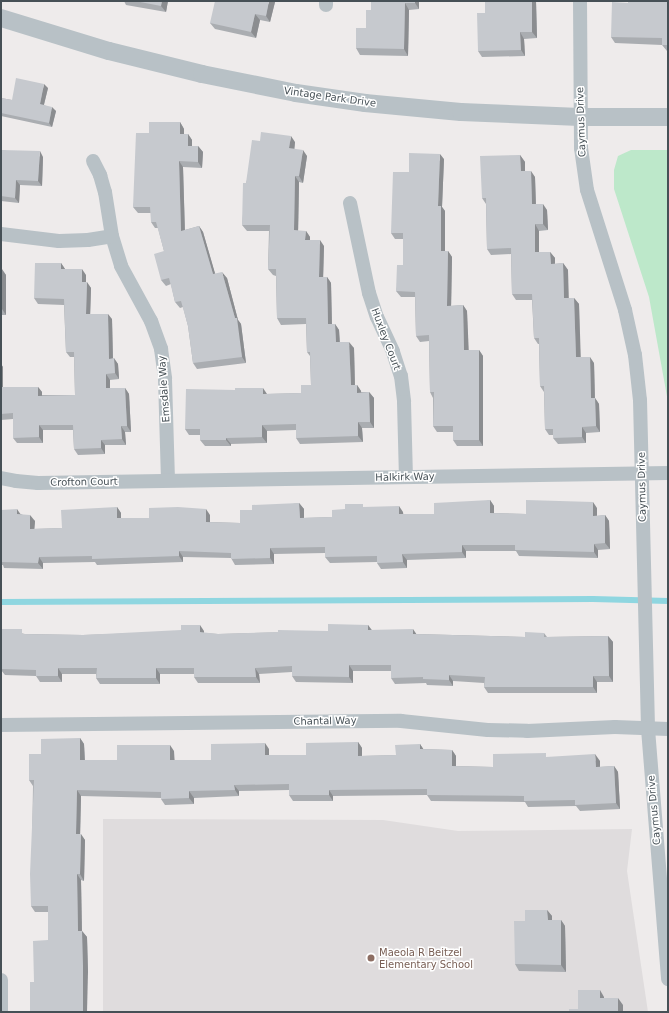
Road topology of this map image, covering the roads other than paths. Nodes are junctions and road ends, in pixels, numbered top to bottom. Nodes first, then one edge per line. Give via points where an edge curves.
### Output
1 (580, 1) edge
2 (1, 18) edge
3 (580, 117) junction
4 (668, 117) edge
5 (93, 161) dead end
6 (350, 203) dead end
7 (1, 234) edge
8 (112, 236) junction
9 (642, 473) junction
10 (668, 473) edge
11 (406, 477) junction
12 (1, 478) edge
13 (168, 480) junction
14 (1, 725) edge
15 (648, 729) junction
16 (668, 729) edge
17 (668, 979) edge
18 (1, 980) edge
19 (2, 1012) edge

1 - 3 street, Caymus Drive
2 - 3 street, Vintage Park Drive via 116,53 296,93 461,112
3 - 4 street, Vintage Park Drive
3 - 9 street, Caymus Drive via 587,190 625,310 635,355 640,400
5 - 8 street, Emsdale Way via 105,192
6 - 11 street, Huxley Court via 369,293 394,352 400,376 404,402
7 - 8 street via 59,241
8 - 13 street, Emsdale Way via 121,266 151,321 161,349 165,379
9 - 10 street, Halkirk Way
9 - 11 street, Halkirk Way
9 - 15 street, Caymus Drive
11 - 13 street, Halkirk Way
12 - 13 street, Crofton Court via 38,483
14 - 15 street, Chantal Way via 401,721 488,730
15 - 16 street, Chantal Way
15 - 17 street, Caymus Drive
18 - 19 street

